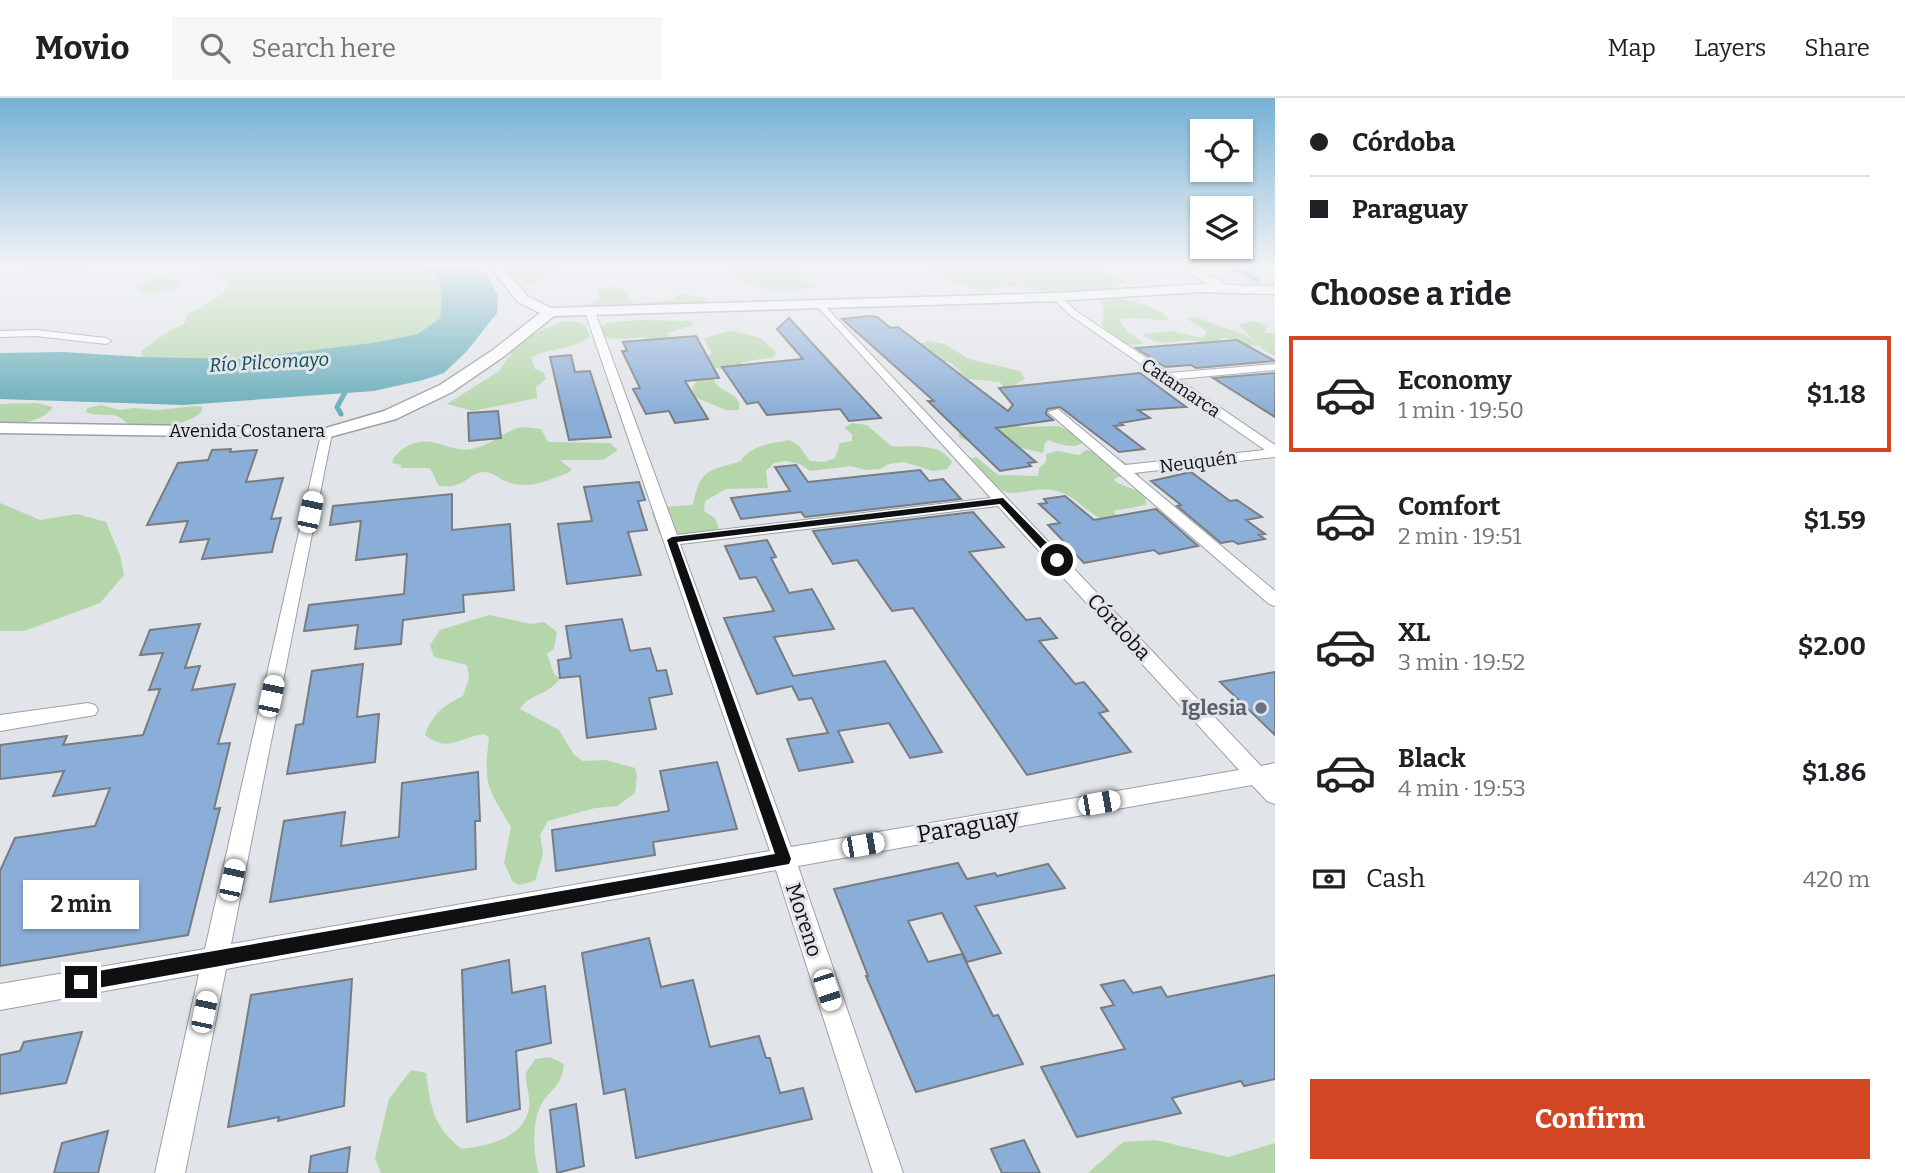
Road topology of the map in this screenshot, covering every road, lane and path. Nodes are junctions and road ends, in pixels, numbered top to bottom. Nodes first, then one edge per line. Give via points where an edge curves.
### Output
1 (549, 314) edge
2 (591, 314) edge
3 (830, 314) edge
4 (1075, 314) edge
5 (0, 334) edge
6 (106, 341) dead end
7 (1275, 368) edge
8 (1166, 377) junction
9 (1054, 412) dead end
10 (0, 428) edge
11 (326, 433) junction
12 (1275, 452) edge
13 (1121, 470) junction
14 (1003, 501) junction
15 (672, 540) junction
16 (1275, 600) edge
17 (88, 710) dead end
18 (0, 723) edge
19 (1266, 774) edge
20 (1275, 795) edge
21 (784, 859) junction
22 (215, 959) junction
23 (0, 997) edge
24 (170, 1173) edge
25 (888, 1173) edge

1 - 11 street, Avenida Costanera via 463,381 363,426
2 - 15 street, Moreno
3 - 14 street, Córdoba
4 - 8 street, Catamarca
5 - 6 street
7 - 8 street
8 - 12 street, Catamarca
9 - 13 street
10 - 11 street, Avenida Costanera
11 - 22 street
12 - 13 street, Neuquén
13 - 16 street
14 - 15 street
14 - 19 street, Córdoba
15 - 21 street, Moreno
17 - 18 street
19 - 20 street, Córdoba
19 - 21 street, Paraguay
21 - 22 street, Paraguay
21 - 25 street, Moreno
22 - 23 street, Paraguay
22 - 24 street

